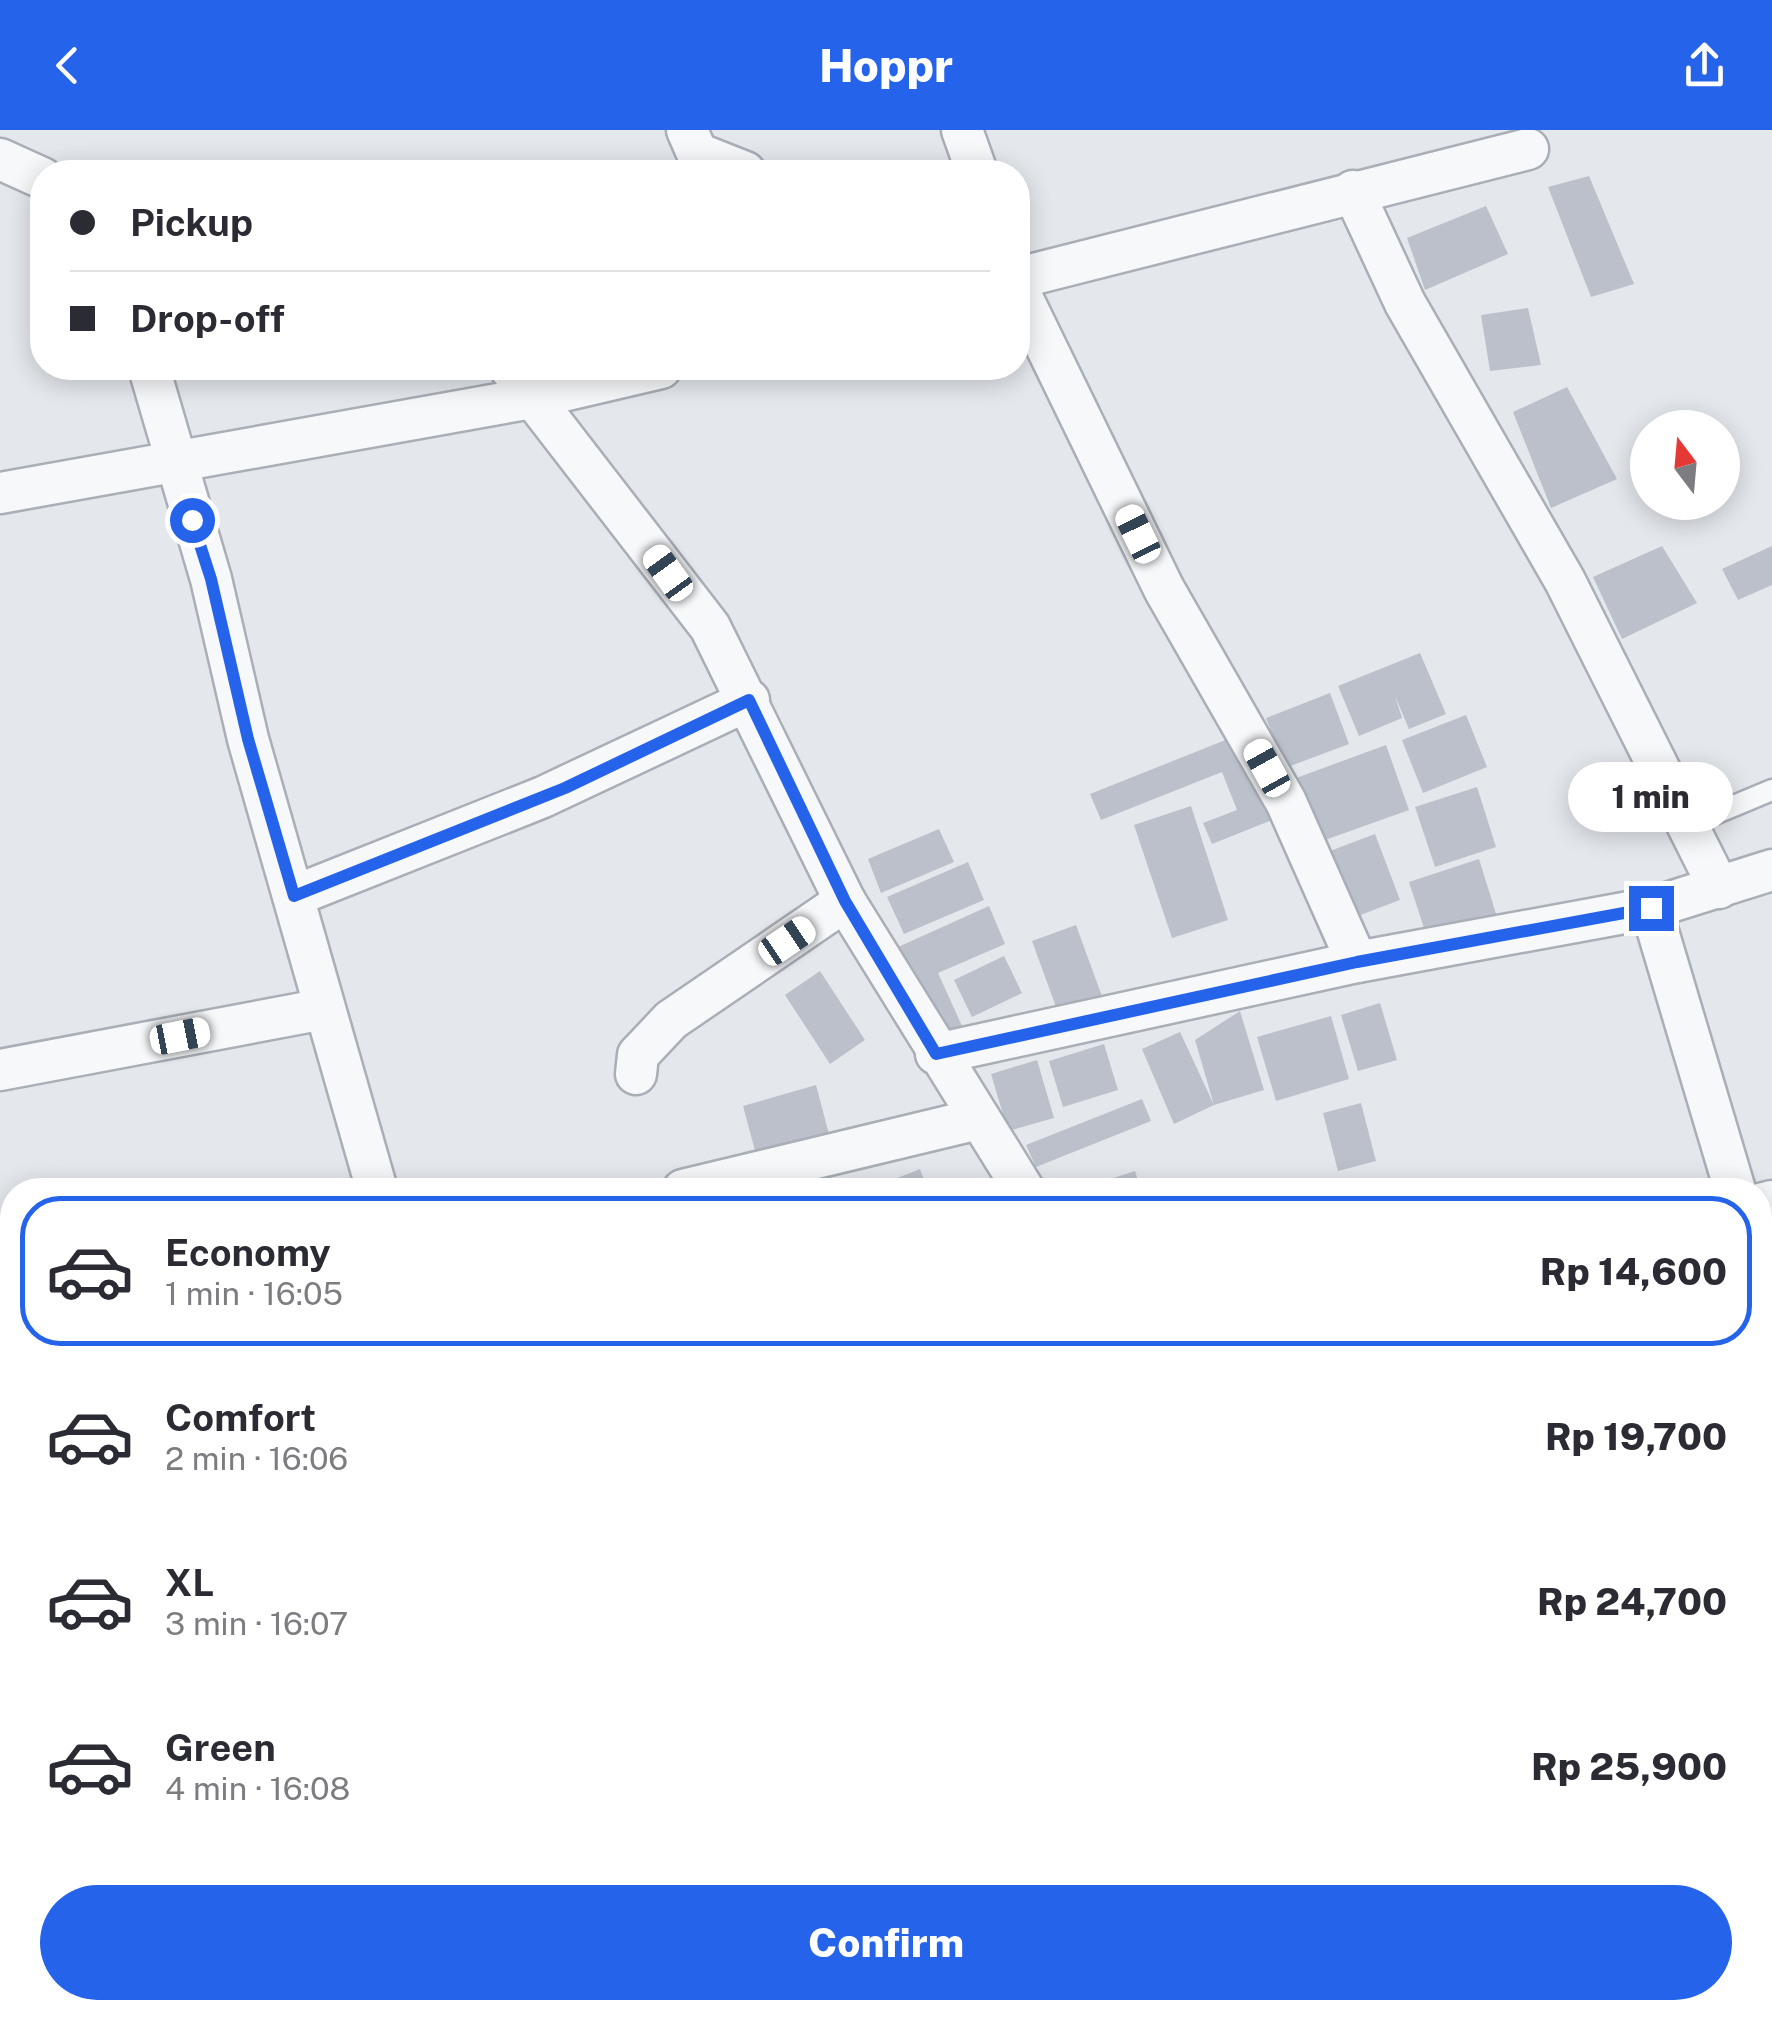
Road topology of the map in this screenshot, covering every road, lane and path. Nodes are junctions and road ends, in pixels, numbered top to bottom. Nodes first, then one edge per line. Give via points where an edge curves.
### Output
1 (687, 130) edge
2 (962, 130) edge
3 (1528, 149) dead end
4 (0, 159) edge
5 (715, 160) edge
6 (973, 160) edge
7 (30, 173) edge
8 (1353, 192) junction
9 (1030, 275) edge
10 (1030, 314) edge
11 (151, 380) edge
12 (521, 380) edge
13 (610, 380) edge
14 (537, 397) junction
15 (173, 462) junction
16 (0, 493) edge
17 (749, 700) junction
18 (1772, 790) edge
19 (1688, 826) junction
20 (1772, 870) edge
21 (1719, 888) junction
22 (294, 896) junction
23 (845, 901) junction
24 (1651, 908) junction
25 (1357, 962) junction
26 (324, 1010) junction
27 (936, 1054) junction
28 (0, 1070) edge
29 (636, 1074) dead end
30 (978, 1119) junction
31 (373, 1178) edge
32 (733, 1178) edge
33 (1016, 1178) edge
34 (1732, 1178) edge

1 - 5 street via 697,153
2 - 6 street
3 - 8 street
4 - 7 street
8 - 9 street
8 - 19 street via 1405,302 1565,581
10 - 25 street via 1164,589 1286,802
11 - 15 street
12 - 14 street
13 - 14 street
14 - 15 street
14 - 17 street via 710,627
15 - 16 street
15 - 22 street via 211,579
17 - 22 street via 558,791
17 - 23 street
18 - 19 lane
19 - 21 street
20 - 21 street
21 - 24 street
22 - 26 street
23 - 27 street
23 - 29 street via 671,1020 638,1054
24 - 25 street
24 - 34 street
25 - 27 street
26 - 28 street
26 - 31 street
27 - 30 street
30 - 32 street
30 - 33 street

